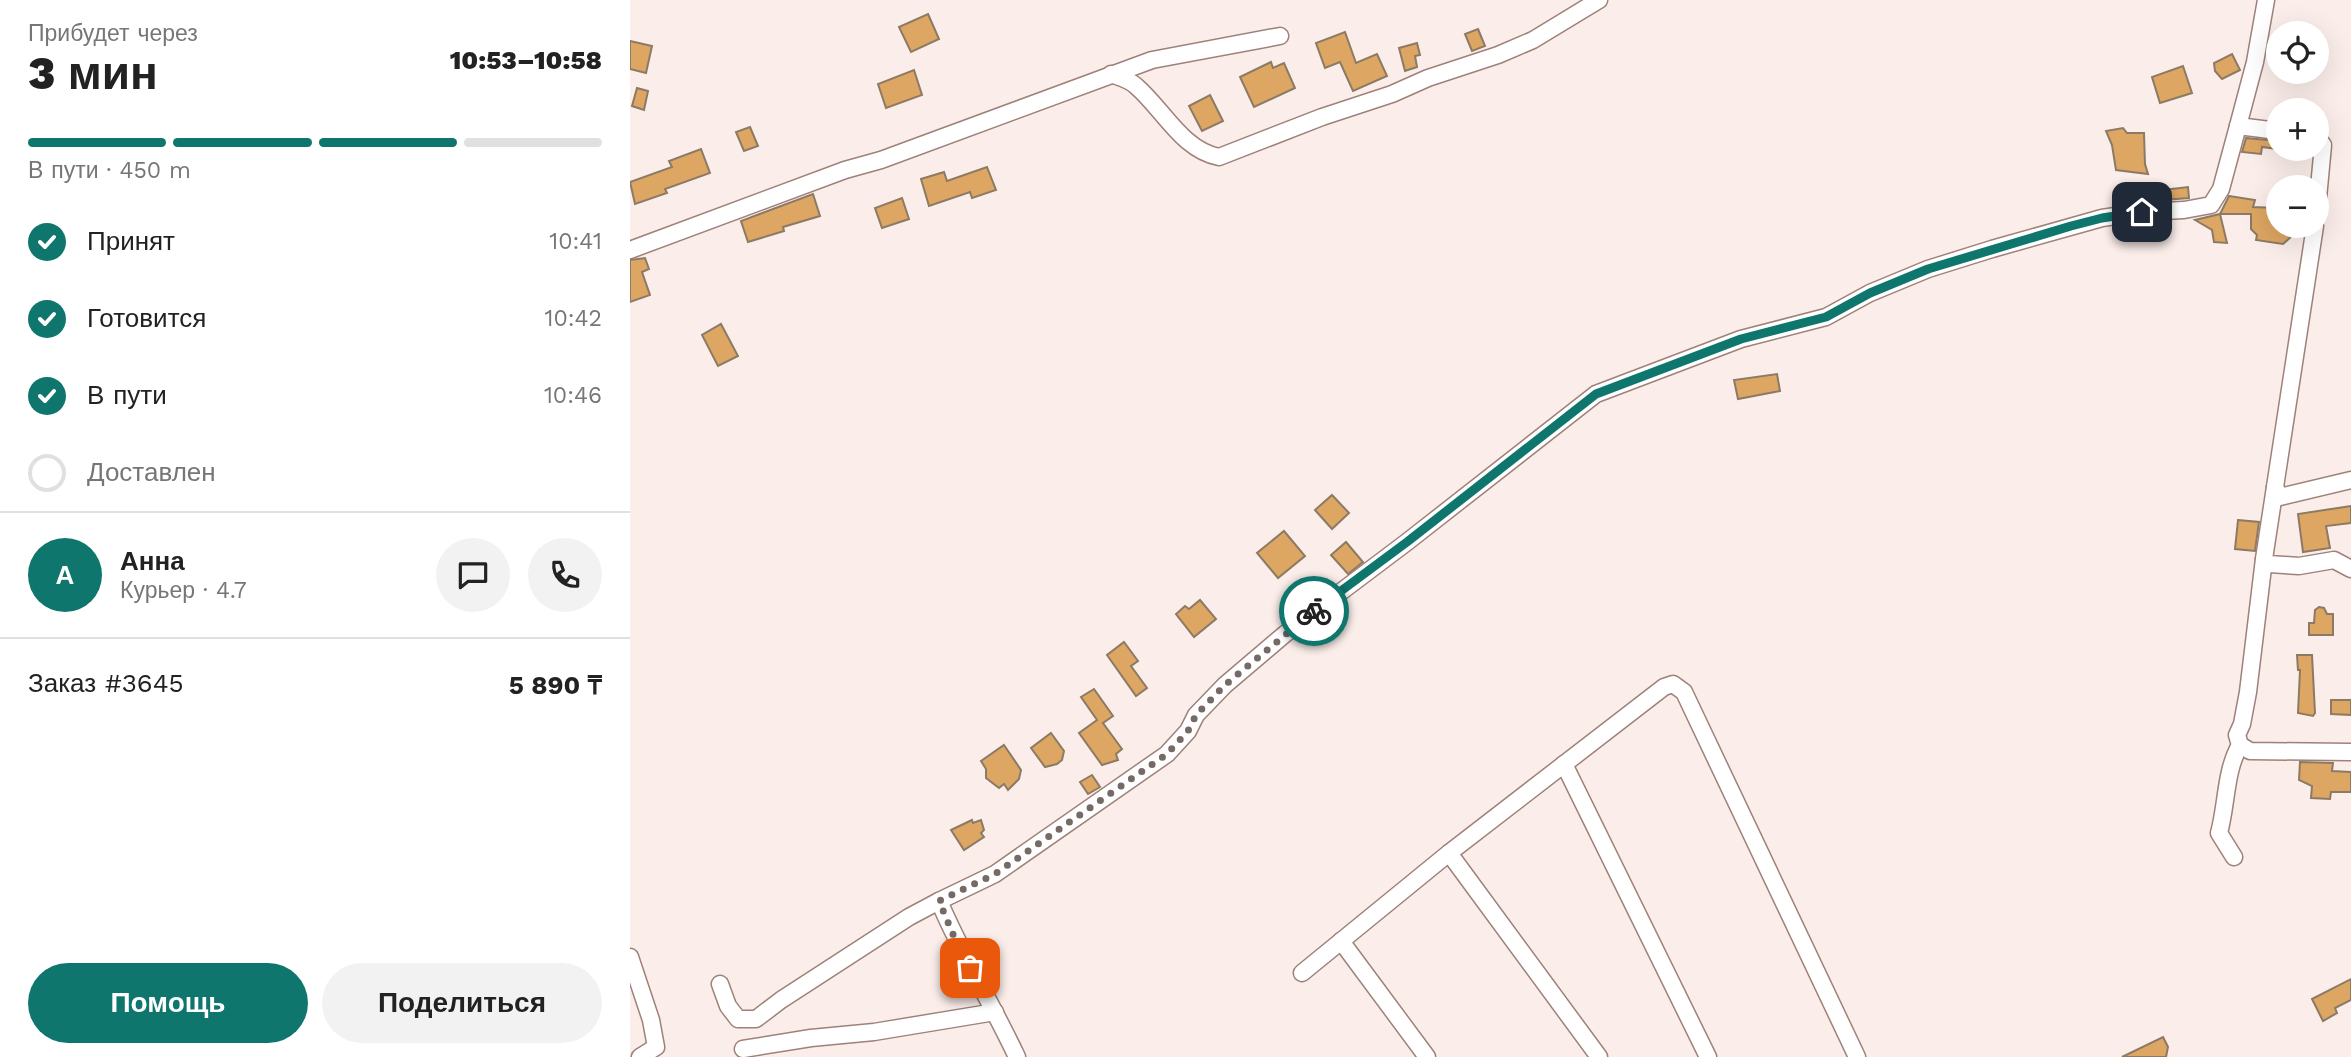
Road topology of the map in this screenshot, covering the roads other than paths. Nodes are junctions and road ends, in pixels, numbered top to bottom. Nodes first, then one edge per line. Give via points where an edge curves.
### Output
1 (1599, 0) edge
2 (2266, 0) edge
3 (1280, 36) dead end
4 (1111, 74) junction
5 (2238, 126) junction
6 (2266, 130) edge
7 (2313, 238) edge
8 (630, 250) edge
9 (2351, 480) edge
10 (2275, 487) junction
11 (2264, 559) junction
12 (2351, 569) edge
13 (2239, 745) junction
14 (2351, 752) edge
15 (1564, 764) junction
16 (1449, 853) junction
17 (2234, 857) dead end
18 (939, 901) junction
19 (1341, 941) junction
20 (630, 957) edge
21 (1302, 973) dead end
22 (720, 984) dead end
23 (995, 1012) junction
24 (743, 1049) dead end
25 (640, 1057) edge
26 (1017, 1057) edge
27 (1427, 1057) edge
28 (1599, 1057) edge
29 (1708, 1057) edge
30 (1857, 1057) edge

1 - 4 street via 1499,55 1219,157 1203,154 1134,83
2 - 5 street
3 - 4 street via 1153,60
4 - 8 street
5 - 6 street
5 - 18 street via 2221,189 2211,205 2102,218 1941,265 1870,293 1826,317 1741,339 1596,394 1285,634 1225,685 1167,754 995,874
7 - 10 street
9 - 10 street via 2280,497
10 - 11 street
11 - 12 street via 2269,564 2299,566 2334,560
11 - 13 street
13 - 14 street via 2250,751
13 - 17 street via 2232,758 2219,833
15 - 16 street
15 - 29 street
15 - 30 street via 1664,687 1673,684 1684,692
16 - 19 street
16 - 28 street
18 - 22 street via 756,1018 738,1018
18 - 23 street
19 - 21 street
19 - 27 street
20 - 25 street via 656,1047
23 - 24 street
23 - 26 street

